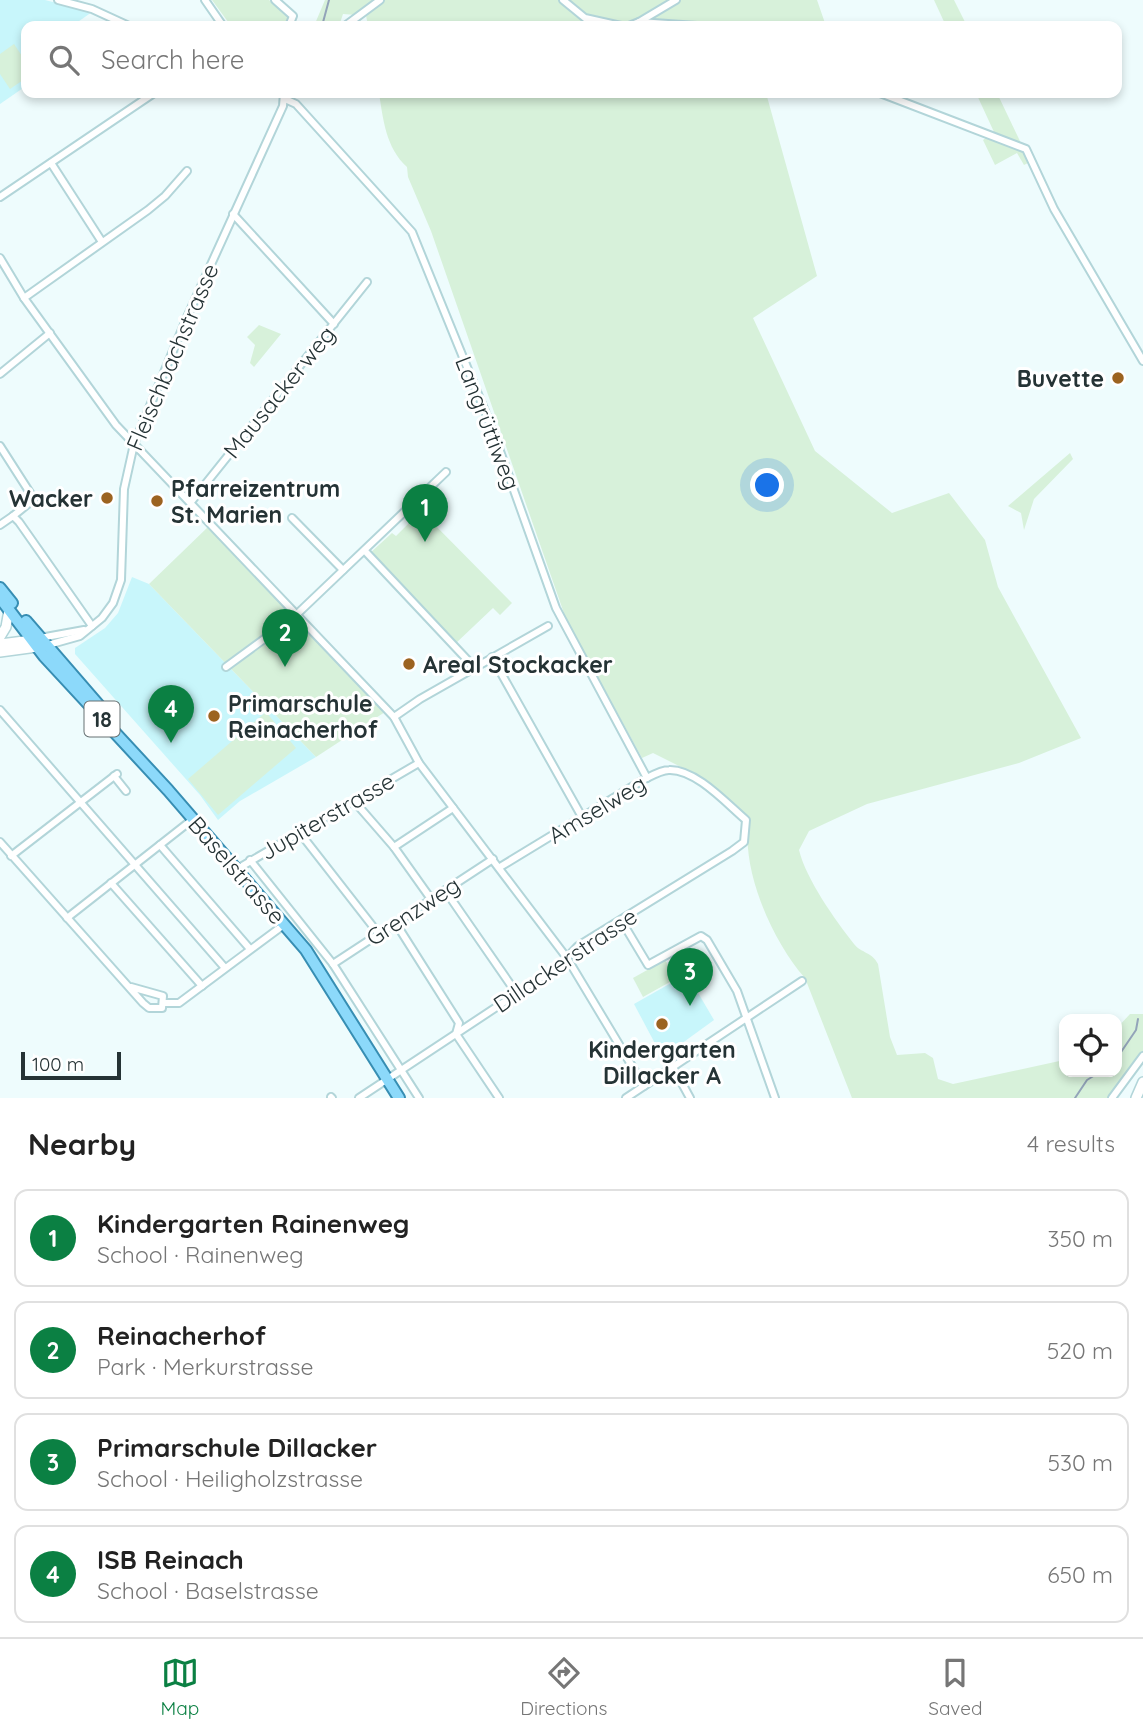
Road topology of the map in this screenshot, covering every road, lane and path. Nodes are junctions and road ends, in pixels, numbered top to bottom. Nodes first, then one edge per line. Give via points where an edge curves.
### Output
1 (58, 0) edge
2 (205, 0) edge
3 (275, 0) edge
4 (380, 0) edge
5 (563, 0) edge
6 (676, 0) edge
7 (118, 21) edge
8 (220, 21) edge
9 (291, 21) edge
10 (352, 21) edge
11 (598, 21) edge
12 (641, 21) edge
13 (148, 98) edge
14 (284, 98) edge
15 (288, 98) edge
16 (893, 98) edge
17 (51, 163) junction
18 (187, 171) dead end
19 (0, 197) edge
20 (233, 215) junction
21 (103, 242) junction
22 (0, 258) edge
23 (368, 282) dead end
24 (24, 298) junction
25 (334, 324) junction
26 (50, 333) junction
27 (1143, 360) edge
28 (0, 374) edge
29 (134, 444) junction
30 (0, 446) edge
31 (446, 472) dead end
32 (191, 502) junction
33 (13, 516) junction
34 (292, 518) dead end
35 (0, 525) edge
36 (365, 551) junction
37 (343, 570) junction
38 (0, 588) edge
39 (0, 598) edge
40 (9, 610) junction
41 (297, 614) junction
42 (92, 626) junction
43 (548, 626) dead end
44 (0, 637) edge
45 (39, 643) junction
46 (63, 643) junction
47 (0, 644) edge
48 (0, 652) edge
49 (492, 657) junction
50 (59, 660) junction
51 (226, 667) dead end
52 (474, 667) junction
53 (0, 710) edge
54 (394, 718) junction
55 (418, 763) junction
56 (647, 778) junction
57 (168, 790) junction
58 (127, 791) dead end
59 (354, 801) junction
60 (81, 802) junction
61 (453, 808) junction
62 (582, 817) junction
63 (193, 819) junction
64 (300, 833) junction
65 (0, 842) edge
66 (744, 842) joint
67 (160, 845) junction
68 (394, 847) junction
69 (11, 856) junction
70 (493, 859) junction
71 (250, 860) junction
72 (136, 864) junction
73 (500, 867) junction
74 (237, 869) junction
75 (111, 883) junction
76 (445, 890) junction
77 (431, 899) junction
78 (67, 918) junction
79 (621, 920) junction
80 (395, 922) junction
81 (285, 924) junction
82 (378, 933) junction
83 (250, 949) junction
84 (567, 958) junction
85 (333, 964) junction
86 (225, 968) junction
87 (802, 982) dead end
88 (202, 986) junction
89 (131, 987) junction
90 (517, 994) junction
91 (164, 1003) junction
92 (746, 1018) junction
93 (456, 1034) junction
94 (1143, 1056) edge
95 (673, 1067) junction
96 (401, 1070) junction
97 (388, 1079) junction
98 (1143, 1082) edge
99 (644, 1086) junction
100 (359, 1098) edge
101 (399, 1098) edge
102 (419, 1098) edge
103 (499, 1098) edge
104 (626, 1098) edge
105 (690, 1098) edge
106 (775, 1098) edge
107 (1112, 1098) edge
108 (1136, 1098) edge

1 - 7 street
2 - 8 street
3 - 9 street via 293,16
4 - 10 street
5 - 11 street via 585,18
6 - 12 street
13 - 17 street
14 - 20 street, Fleischbachstrasse
15 - 56 street, Langrüttiweg via 412,232 491,426 556,608
16 - 27 street via 1026,149 1054,209
17 - 19 street
17 - 21 street
18 - 21 street via 165,196
20 - 25 street
20 - 29 street, Fleischbachstrasse
21 - 24 street
22 - 24 street
23 - 25 street, Mausackerweg
24 - 26 street
25 - 32 street, Mausackerweg
26 - 28 street
26 - 29 street
29 - 32 street
29 - 42 street, Fleischbachstrasse via 124,489 121,580 113,603
30 - 33 street via 34,499
31 - 36 street
32 - 41 street
33 - 35 street
33 - 42 street
34 - 37 street
36 - 37 street
36 - 52 street
37 - 41 street
38 - 45 main road, Baselstrasse / 18
39 - 40 main road, Baselstrasse / 18
40 - 44 main road
40 - 45 main road, Baselstrasse / 18
41 - 51 street
41 - 54 street
42 - 45 street
42 - 46 street, Fleischbachstrasse
43 - 49 street
45 - 46 street, Fleischbachstrasse
45 - 47 main road
45 - 48 main road
45 - 50 main road, Baselstrasse / 18
45 - 57 main road, Baselstrasse / 18
46 - 50 street
49 - 52 street
49 - 62 street
50 - 57 main road, Baselstrasse / 18 via 161,776
52 - 54 street
53 - 60 street
54 - 55 street
55 - 59 street, Jupiterstrasse
55 - 61 street
56 - 62 street, Amselweg
56 - 66 street, Amselweg via 666,770 681,771 697,781 746,820
57 - 63 main road, Baselstrasse / 18
58 - 60 street via 116,775
59 - 64 street, Jupiterstrasse
59 - 68 street
60 - 69 street
60 - 72 street
61 - 68 street
61 - 70 street
62 - 73 street, Amselweg
63 - 67 street
63 - 74 main road, Baselstrasse / 18
64 - 71 street, Jupiterstrasse
64 - 82 street
65 - 69 street
66 - 79 street, Dillackerstrasse
67 - 72 street
67 - 83 street
68 - 77 street
69 - 78 street
70 - 73 street
70 - 76 street, Grenzweg
71 - 74 street, Jupiterstrasse
71 - 85 street, Baselstrasse
72 - 75 street
72 - 86 street
73 - 84 street
74 - 81 main road, Baselstrasse / 18
75 - 78 street
75 - 88 street
76 - 77 street, Grenzweg
76 - 90 street
77 - 80 street, Grenzweg
78 - 89 street
79 - 84 street, Dillackerstrasse
79 - 92 street via 648,965 701,936 707,940 737,991
80 - 82 street, Grenzweg
80 - 93 street via 460,1023
81 - 83 street
81 - 97 main road, Baselstrasse / 18
82 - 85 street, Grenzweg
83 - 86 street
84 - 90 street, Dillackerstrasse
84 - 99 street
85 - 96 street, Baselstrasse
86 - 88 street
87 - 92 street
88 - 91 street via 179,1003
89 - 91 street via 157,993
89 - 91 street via 149,1008 157,1010
90 - 93 street, Dillackerstrasse
92 - 95 street
92 - 106 street
93 - 96 street, Dillackerstrasse
93 - 103 street
94 - 107 street
95 - 99 street
95 - 105 street
96 - 97 street, Dillackerstrasse
96 - 102 street, Baselstrasse
97 - 100 street, Dillackerstrasse
97 - 101 main road, 18
98 - 108 main road
99 - 104 street

